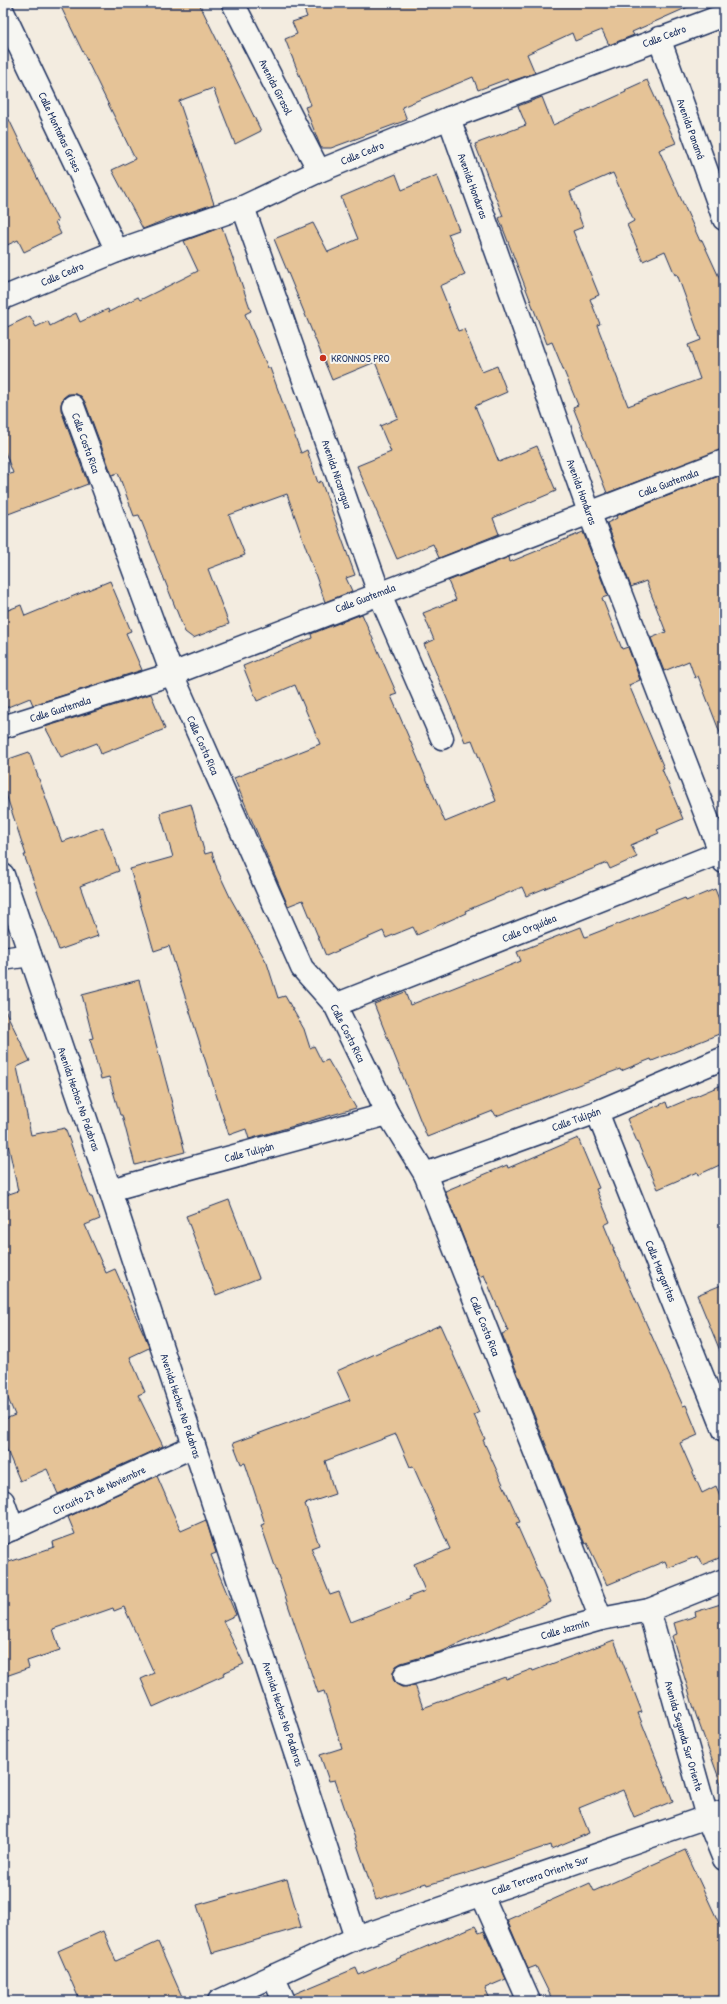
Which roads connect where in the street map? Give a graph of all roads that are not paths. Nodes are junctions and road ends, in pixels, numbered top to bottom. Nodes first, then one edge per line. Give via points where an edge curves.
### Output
1 (236, 4) edge
2 (3, 12) edge
3 (713, 12) edge
4 (659, 38) junction
5 (449, 118) junction
6 (319, 171) junction
7 (242, 207) junction
8 (724, 219) edge
9 (117, 251) junction
10 (3, 298) edge
11 (73, 406) dead end
12 (724, 461) edge
13 (589, 512) junction
14 (379, 593) junction
15 (172, 674) junction
16 (3, 727) edge
17 (442, 738) dead end
18 (723, 855) edge
19 (3, 875) edge
20 (30, 955) junction
21 (3, 959) edge
22 (335, 1005) junction
23 (724, 1058) edge
24 (597, 1112) junction
25 (388, 1114) junction
26 (425, 1174) junction
27 (110, 1190) junction
28 (724, 1430) edge
29 (194, 1446) junction
30 (3, 1501) edge
31 (8, 1531) edge
32 (724, 1580) edge
33 (649, 1610) junction
34 (600, 1619) junction
35 (405, 1675) dead end
36 (716, 1814) edge
37 (724, 1860) edge
38 (482, 1895) junction
39 (356, 1938) junction
40 (273, 1976) junction
41 (219, 2001) edge
42 (284, 2001) edge
43 (529, 2001) edge

1 - 6 street, Avenida Girasol
2 - 9 street, Calle Montañas Grises
3 - 4 street, Calle Cedro
4 - 5 street, Calle Cedro
4 - 8 street, Avenida Panamá
5 - 6 street, Calle Cedro
5 - 13 street, Avenida Honduras
6 - 7 street, Calle Cedro
7 - 9 street, Calle Cedro
7 - 14 street, Avenida Nicaragua
9 - 10 street, Calle Cedro
11 - 15 street, Calle Costa Rica
12 - 13 street, Calle Guatemala
13 - 14 street, Calle Guatemala
13 - 18 street, Avenida Honduras
14 - 15 street, Calle Guatemala
14 - 17 street, Avenida Nicaragua
15 - 16 street, Calle Guatemala
15 - 22 street, Calle Costa Rica via 302,968
18 - 22 street, Calle Orquídea
19 - 20 street, Avenida Hechos No Palabras
20 - 21 street
20 - 27 street, Avenida Hechos No Palabras
22 - 25 street, Calle Costa Rica
23 - 24 street, Calle Tulipán
24 - 26 street, Calle Tulipán
24 - 28 street, Calle Margaritas
25 - 26 street, Calle Costa Rica
25 - 27 street, Calle Tulipán
26 - 34 street, Calle Costa Rica
27 - 29 street, Avenida Hechos No Palabras
29 - 31 street, Circuito 27 de Noviembre
29 - 39 street, Avenida Hechos No Palabras
30 - 31 street
32 - 33 street, Calle Jazmín
33 - 34 street, Calle Jazmín
33 - 36 street, Avenida Segunda Sur Oriente
34 - 35 street, Calle Jazmín
36 - 37 street, Avenida Segunda Sur Oriente
36 - 38 street, Calle Tercera Oriente Sur
38 - 39 street, Calle Tercera Oriente Sur
38 - 43 street
39 - 40 street, Calle Tercera Oriente Sur
40 - 41 street, Calle Tercera Oriente Sur
40 - 42 street

